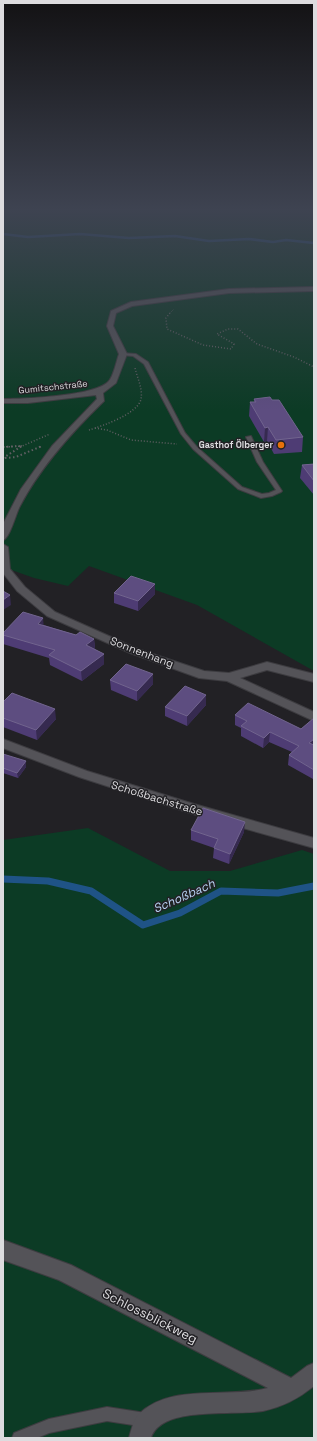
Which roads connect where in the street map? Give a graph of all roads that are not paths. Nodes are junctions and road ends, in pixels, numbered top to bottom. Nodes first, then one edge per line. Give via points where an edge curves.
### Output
1 (314, 289) edge
2 (123, 354) junction
3 (99, 392) junction
4 (3, 401) edge
5 (250, 438) dead end
6 (3, 537) edge
7 (3, 547) edge
8 (229, 677) junction
9 (314, 678) edge
10 (314, 717) edge
11 (3, 743) edge
12 (314, 844) edge
13 (3, 1250) edge
14 (314, 1373) edge
15 (293, 1390) junction
16 (143, 1429) edge
17 (19, 1438) edge

1 - 2 street via 229,291 131,304 113,312 110,326
2 - 3 street, Gumitschstraße via 112,383
2 - 5 lane via 141,358 146,363 183,433 240,488 261,496 279,491 260,462
3 - 4 street, Gumitschstraße via 28,401
3 - 6 street via 101,399 58,445 16,503
7 - 8 street, Sonnenhang via 5,569 21,589 51,614 134,651 203,675
8 - 9 street via 267,666
8 - 10 street, Sonnenhang
11 - 12 street, Schoßbachstraße via 83,774
13 - 15 street, Schlossblickweg via 64,1272
14 - 15 street
15 - 16 street via 263,1400 190,1405 165,1410 158,1412
16 - 17 lane via 108,1414 49,1426

